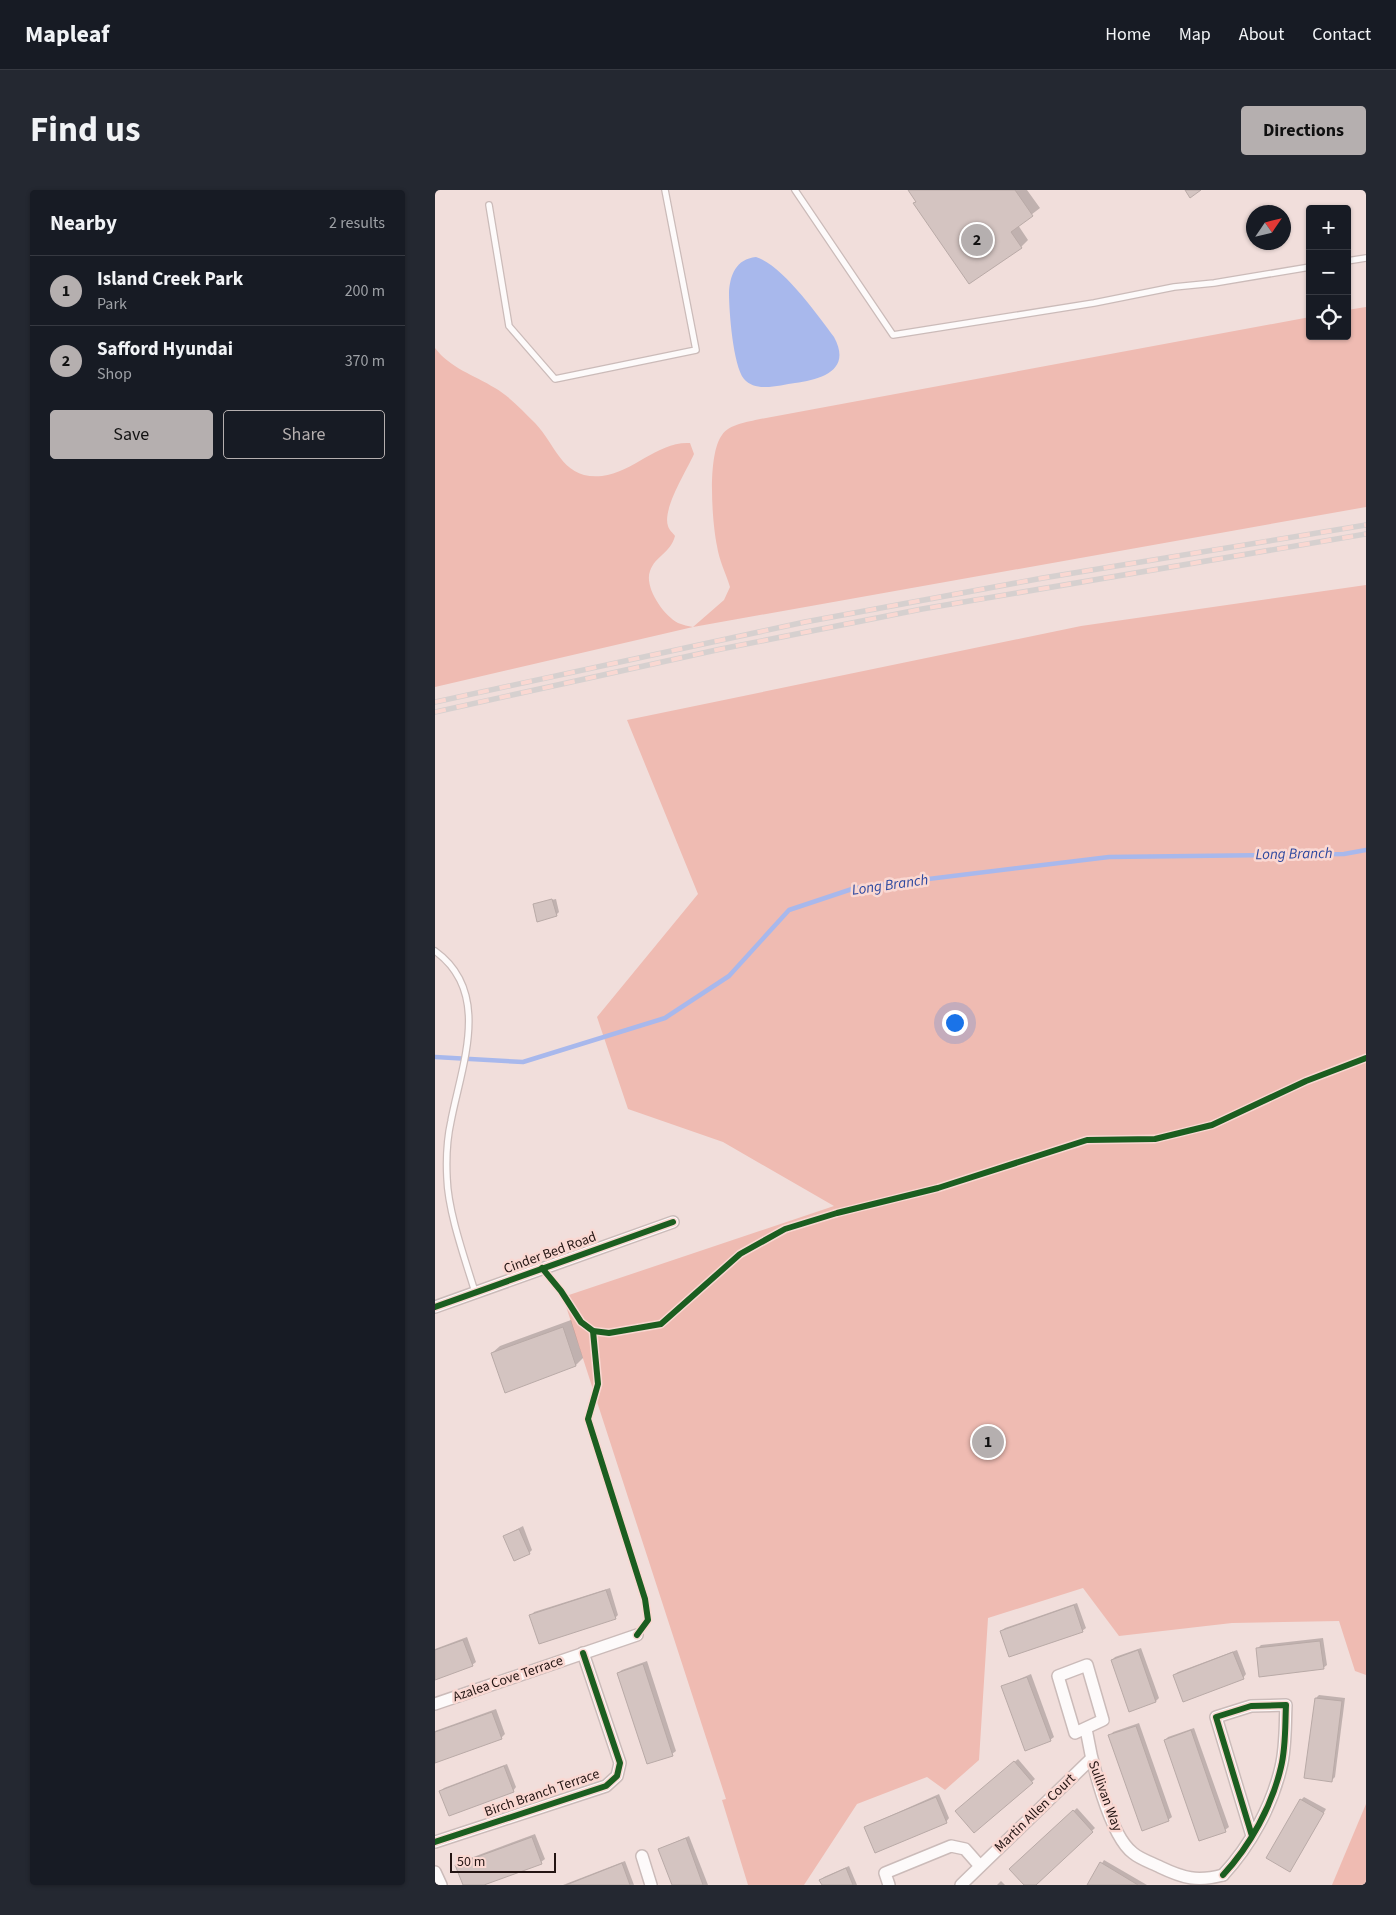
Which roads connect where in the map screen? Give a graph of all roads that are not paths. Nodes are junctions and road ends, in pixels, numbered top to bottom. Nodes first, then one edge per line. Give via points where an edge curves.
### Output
1 (665, 190) edge
2 (795, 190) edge
3 (489, 205) dead end
4 (1366, 258) edge
5 (1351, 260) edge
6 (1306, 268) edge
7 (435, 951) edge
8 (673, 1222) dead end
9 (476, 1294) junction
10 (435, 1307) edge
11 (637, 1635) dead end
12 (583, 1653) junction
13 (435, 1704) edge
14 (1086, 1729) junction
15 (1091, 1759) junction
16 (1252, 1836) junction
17 (435, 1842) edge
18 (642, 1856) dead end
19 (980, 1866) junction
20 (435, 1872) edge
21 (1223, 1880) edge
22 (441, 1885) edge
23 (651, 1885) edge
24 (889, 1885) edge
25 (961, 1885) edge

1 - 3 lane via 697,350 555,379 509,326
2 - 6 lane via 893,335
4 - 5 lane
7 - 9 lane via 458,975 469,1011 467,1054 451,1123 447,1180
8 - 9 street, Cinder Bed Road
9 - 10 street, Cinder Bed Road
11 - 12 street, Azalea Cove Terrace
12 - 13 street, Azalea Cove Terrace
12 - 17 street, Birch Branch Terrace via 621,1763 617,1776 606,1786
14 - 14 street via 1103,1720 1087,1665 1058,1676 1075,1733
14 - 15 street, Sullivan Way
15 - 19 street, Martin Allen Court
15 - 21 street, Sullivan Way via 1116,1831 1133,1853 1172,1873 1204,1880
16 - 16 street via 1274,1792 1282,1765 1286,1705 1251,1706 1216,1717
16 - 21 street
18 - 23 street
19 - 24 street via 965,1849 951,1846 885,1873
19 - 25 street, Martin Allen Court
20 - 22 street

